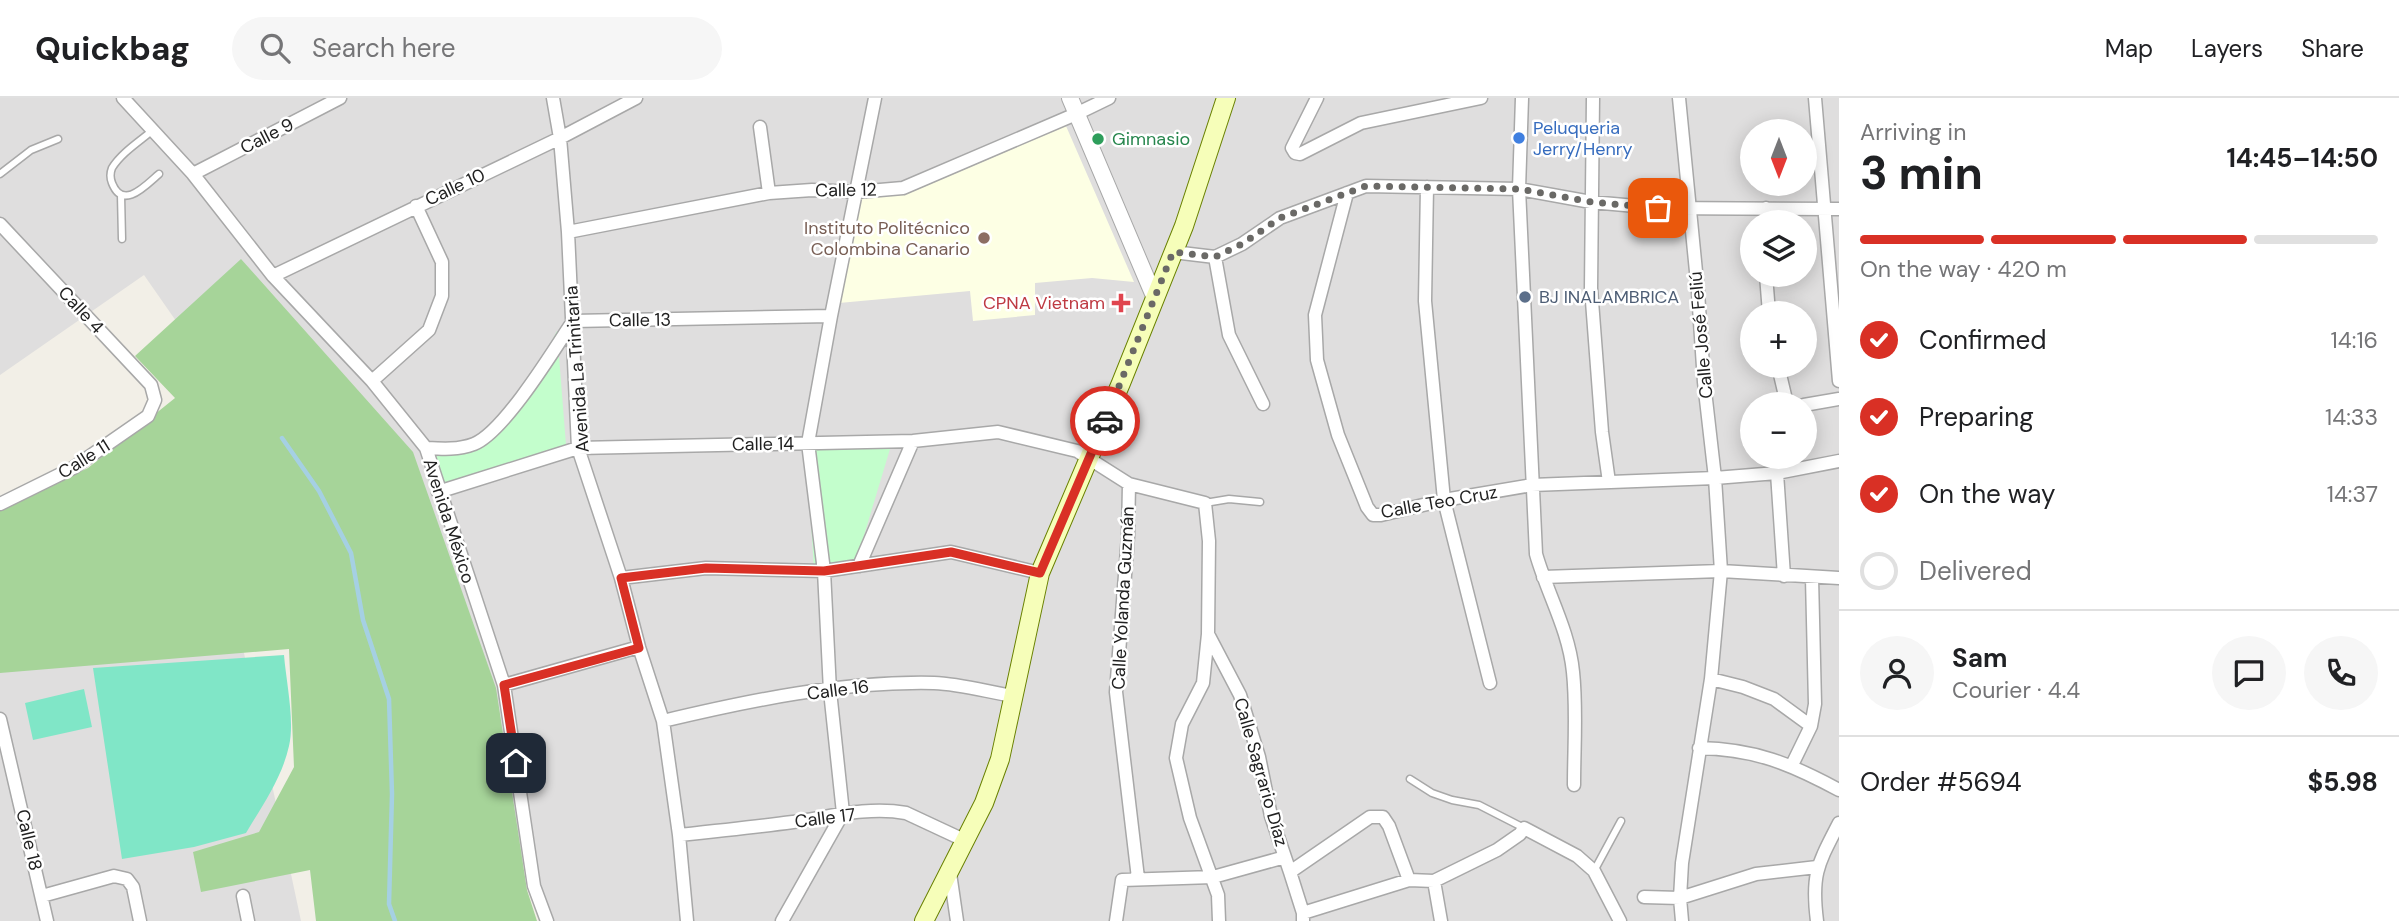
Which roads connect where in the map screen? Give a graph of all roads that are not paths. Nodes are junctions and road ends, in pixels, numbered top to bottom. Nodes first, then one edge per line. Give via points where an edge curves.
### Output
1 (123, 98) edge
2 (340, 98) edge
3 (553, 98) edge
4 (636, 98) edge
5 (875, 98) edge
6 (1070, 98) edge
7 (1109, 98) edge
8 (1226, 98) edge
9 (1318, 98) edge
10 (1481, 98) edge
11 (1522, 98) edge
12 (1593, 98) edge
13 (1679, 98) edge
14 (1815, 98) edge
15 (1435, 102) edge
16 (1076, 114) junction
17 (760, 127) dead end
18 (153, 130) junction
19 (560, 138) junction
20 (58, 139) dead end
21 (0, 174) edge
22 (159, 174) dead end
23 (193, 174) junction
24 (1427, 187) junction
25 (1519, 189) junction
26 (857, 191) junction
27 (769, 193) junction
28 (1347, 193) junction
29 (121, 195) junction
30 (1591, 202) junction
31 (416, 206) junction
32 (1690, 208) junction
33 (1766, 208) joint
34 (1823, 209) junction
35 (1839, 209) edge
36 (0, 224) edge
37 (568, 232) junction
38 (122, 239) dead end
39 (1173, 252) junction
40 (1215, 257) junction
41 (273, 276) junction
42 (1154, 296) junction
43 (831, 316) junction
44 (573, 321) junction
45 (372, 381) junction
46 (1839, 382) edge
47 (1839, 399) edge
48 (155, 400) joint
49 (1817, 403) edge
50 (1264, 404) dead end
51 (913, 441) junction
52 (808, 443) junction
53 (426, 448) junction
54 (579, 448) junction
55 (1088, 460) junction
56 (1839, 461) edge
57 (1777, 473) junction
58 (1715, 478) junction
59 (1609, 482) junction
60 (1129, 484) junction
61 (1532, 485) junction
62 (439, 492) junction
63 (1444, 500) junction
64 (1260, 502) dead end
65 (1205, 503) junction
66 (0, 504) edge
67 (859, 566) junction
68 (824, 571) junction
69 (1721, 571) junction
70 (1040, 573) junction
71 (1784, 576) junction
72 (1543, 577) junction
73 (621, 578) junction
74 (1812, 578) junction
75 (1839, 578) edge
76 (1208, 634) junction
77 (639, 648) junction
78 (1711, 679) junction
79 (1490, 683) dead end
80 (504, 685) junction
81 (830, 691) junction
82 (1014, 696) junction
83 (0, 719) edge
84 (663, 721) junction
85 (1811, 726) junction
86 (1699, 748) junction
87 (1792, 765) junction
88 (1410, 779) dead end
89 (1574, 785) dead end
90 (1839, 790) edge
91 (843, 813) junction
92 (1621, 821) dead end
93 (1839, 823) edge
94 (1524, 828) junction
95 (679, 835) junction
96 (966, 841) junction
97 (1285, 857) junction
98 (1817, 867) junction
99 (1594, 871) junction
100 (1290, 872) junction
101 (950, 873) junction
102 (1213, 877) junction
103 (1138, 878) junction
104 (1409, 880) junction
105 (1434, 881) junction
106 (42, 896) junction
107 (243, 896) dead end
108 (1644, 897) dead end
109 (1680, 898) junction
110 (1303, 917) edge
111 (47, 921) edge
112 (140, 921) edge
113 (248, 921) edge
114 (547, 921) edge
115 (687, 921) edge
116 (782, 921) edge
117 (924, 921) edge
118 (957, 921) edge
119 (1116, 921) edge
120 (1219, 921) edge
121 (1441, 921) edge
122 (1620, 921) edge
123 (1682, 921) edge
124 (1817, 921) edge

1 - 18 street, Avenida México
2 - 23 street, Calle 9
3 - 19 street, Avenida La Trinitaria
4 - 19 street, Calle 10
5 - 26 street
6 - 16 street
7 - 16 street, Calle 12
8 - 39 main road
9 - 15 street via 1292,148 1294,153 1361,123
10 - 15 street
11 - 25 street
12 - 30 street
13 - 32 street, Calle José Feliú
14 - 34 street
16 - 26 street, Calle 12 via 916,184
16 - 42 street
17 - 27 street
18 - 23 street, Avenida México
18 - 29 lane via 111,170 113,186
19 - 31 street, Calle 10
19 - 37 street, Avenida La Trinitaria
20 - 21 lane via 31,149
22 - 29 lane via 133,195
23 - 41 street, Avenida México
24 - 25 street
24 - 28 street via 1366,186
24 - 63 street via 1426,301
25 - 30 street
25 - 61 street
26 - 27 street, Calle 12
26 - 43 street
27 - 37 street, Calle 12
28 - 40 street via 1280,218
28 - 63 street, Calle Teo Cruz via 1315,315 1317,360 1338,435 1373,515
29 - 38 lane
30 - 32 street
30 - 59 street via 1591,288
31 - 41 street, Calle 10
31 - 45 street via 442,262 442,296 429,330
32 - 33 street
32 - 58 street, Calle José Feliú
33 - 34 street
34 - 35 street
34 - 46 street
36 - 48 street, Calle 4 via 151,385
37 - 44 street, Avenida La Trinitaria
39 - 40 street
39 - 42 main road
40 - 50 street via 1229,335
41 - 45 street, Avenida México
42 - 55 main road
43 - 44 street, Calle 13
43 - 52 street
44 - 53 street via 507,416 477,443 450,450
44 - 54 street, Avenida La Trinitaria
45 - 53 street, Avenida México
47 - 49 street
48 - 66 street, Calle 11 via 148,416 73,468
51 - 52 street, Calle 14
51 - 55 street, Calle 14 via 1006,433 1077,451
51 - 67 street
52 - 54 street, Calle 14
52 - 68 street
53 - 62 street, Avenida México
54 - 62 street, Calle 14
54 - 73 street, Avenida La Trinitaria
55 - 60 street
55 - 70 main road
56 - 57 street, Calle Teo Cruz
57 - 58 street, Calle Teo Cruz
57 - 71 street
58 - 59 street, Calle Teo Cruz
58 - 69 street, Calle José Feliú
59 - 61 street, Calle Teo Cruz
60 - 65 street
60 - 103 street, Calle Yolanda Guzmán via 1116,692
61 - 63 street, Calle Teo Cruz
61 - 72 street via 1536,554
62 - 80 street, Avenida México
63 - 79 street
64 - 65 lane via 1229,499
65 - 76 street, Calle Sagrario Díaz
67 - 68 street
67 - 70 street via 959,552
68 - 73 street via 706,568
68 - 81 street
69 - 71 street
69 - 72 street
69 - 78 street, Calle José Feliú
70 - 82 main road
71 - 74 street
72 - 89 street via 1561,617 1573,671
73 - 77 street, Avenida La Trinitaria
74 - 75 street
74 - 85 street via 1815,704
76 - 97 street, Calle Sagrario Díaz via 1240,695
76 - 102 street via 1203,683 1182,724 1176,758 1190,818
77 - 80 street
77 - 84 street, Avenida La Trinitaria
78 - 85 street via 1774,699
78 - 86 street, Calle José Feliú
80 - 114 street, Avenida México via 534,886
81 - 82 street, Calle 16 via 937,683
81 - 84 street, Calle 16 via 743,702
81 - 91 street
82 - 96 main road via 1000,759
83 - 106 street, Calle 18
84 - 95 street, Avenida La Trinitaria
85 - 87 street
86 - 87 street via 1724,748
86 - 109 street, Calle José Feliú
87 - 90 street
88 - 94 lane via 1432,793 1479,806
91 - 95 street, Calle 17
91 - 96 street, Calle 17 via 906,813
91 - 116 street
92 - 99 lane
93 - 98 street
94 - 99 street via 1577,856
94 - 105 street via 1497,850
95 - 115 street, Avenida La Trinitaria
96 - 101 main road
97 - 100 street, Calle Sagrario Díaz
97 - 102 street
98 - 109 street via 1756,874
98 - 124 street
99 - 122 street
100 - 104 street via 1376,816 1389,826
100 - 110 street, Calle Sagrario Díaz
101 - 117 main road
101 - 118 street
102 - 103 street
102 - 120 street
103 - 119 street via 1122,880
104 - 105 street
104 - 110 street
105 - 121 street
106 - 111 street, Calle 18
106 - 112 street via 114,876 127,879
107 - 113 street
108 - 109 street
109 - 123 street, Calle José Feliú

